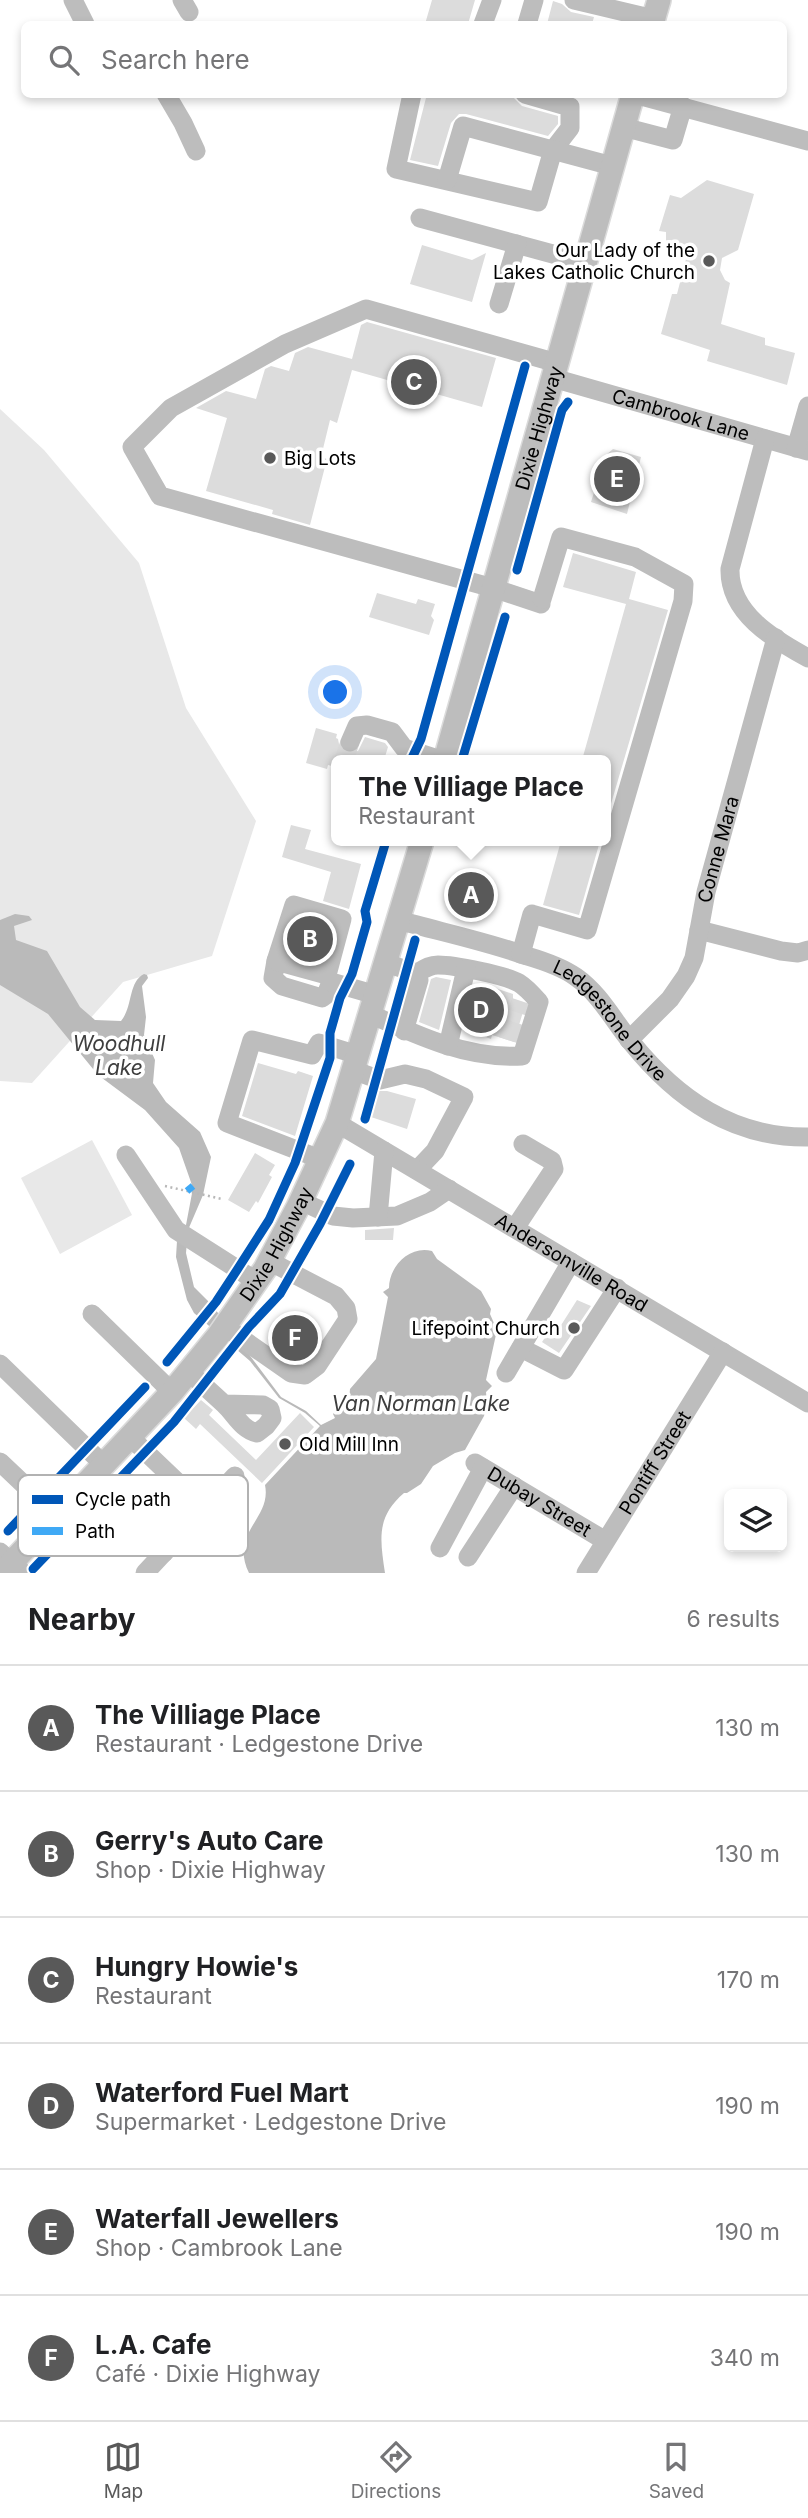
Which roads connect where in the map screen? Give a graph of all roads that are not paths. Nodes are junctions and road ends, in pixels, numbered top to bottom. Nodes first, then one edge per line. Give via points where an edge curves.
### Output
1 (73, 0) edge
2 (492, 0) edge
3 (534, 0) edge
4 (574, 0) edge
5 (655, 15) edge
6 (84, 21) edge
7 (485, 21) edge
8 (528, 21) edge
9 (168, 98) edge
10 (411, 98) edge
11 (538, 98) edge
12 (632, 98) edge
13 (649, 98) edge
14 (682, 106) junction
15 (624, 127) junction
16 (808, 141) edge
17 (553, 150) junction
18 (196, 151) dead end
19 (612, 166) junction
20 (447, 180) junction
21 (420, 218) dead end
22 (517, 244) junction
23 (586, 263) junction
24 (499, 303) dead end
25 (555, 371) junction
26 (807, 416) edge
27 (765, 439) junction
28 (802, 449) edge
29 (493, 587) junction
30 (776, 638) junction
31 (808, 658) edge
32 (350, 742) tunnel mouth
33 (426, 755) edge
34 (444, 755) edge
35 (420, 846) edge
36 (398, 920) junction
37 (699, 930) junction
38 (808, 950) edge
39 (522, 954) junction
40 (386, 963) junction
41 (466, 969) junction
42 (417, 973) junction
43 (335, 981) junction
44 (373, 1005) junction
45 (404, 1031) junction
46 (629, 1040) junction
47 (447, 1046) junction
48 (356, 1063) junction
49 (337, 1123) junction
50 (808, 1137) edge
51 (523, 1144) dead end
52 (384, 1151) junction
53 (310, 1154) junction
54 (126, 1155) dead end
55 (416, 1170) junction
56 (449, 1189) junction
57 (301, 1201) junction
58 (378, 1217) junction
59 (515, 1228) junction
60 (268, 1261) junction
61 (571, 1262) junction
62 (256, 1281) junction
63 (617, 1289) junction
64 (92, 1314) dead end
65 (227, 1324) junction
66 (521, 1348) junction
67 (723, 1352) junction
68 (0, 1364) edge
69 (189, 1371) junction
70 (506, 1373) dead end
71 (172, 1392) junction
72 (808, 1403) edge
73 (224, 1404) dead end
74 (137, 1444) junction
75 (0, 1462) edge
76 (99, 1475) edge
77 (103, 1475) edge
78 (170, 1475) edge
79 (18, 1479) edge
80 (514, 1486) junction
81 (604, 1540) junction
82 (440, 1548) dead end
83 (161, 1556) edge
84 (468, 1557) dead end
85 (145, 1573) edge
86 (586, 1573) edge

1 - 6 street
2 - 7 street
3 - 8 street
4 - 5 street
9 - 18 street
10 - 20 street via 396,169
11 - 17 street via 570,107 570,128
12 - 15 main road, Dixie Highway
13 - 14 street
14 - 15 street via 673,140
14 - 16 street
15 - 19 main road, Dixie Highway
17 - 19 street
17 - 20 street via 538,202
17 - 20 street via 463,126
19 - 23 main road, Dixie Highway
21 - 22 street
22 - 23 street
22 - 24 street
23 - 25 main road, Dixie Highway
25 - 27 street, Cambrook Lane
25 - 29 main road, Dixie Highway
25 - 29 street, Cambrook Lane via 366,309 285,344 171,408 132,447 160,496
26 - 28 street
27 - 28 street, Cambrook Lane
27 - 30 street via 730,578 740,606
29 - 34 main road, Dixie Highway
29 - 39 street via 542,601 561,537 635,557 684,584 587,930 532,914
30 - 31 street
30 - 37 street, Conne Mara via 735,779
32 - 33 street via 357,726 367,724 392,732 404,748
35 - 36 main road, Dixie Highway
36 - 39 street, Ledgestone Drive
36 - 40 main road, Dixie Highway
37 - 38 street via 781,951
37 - 46 street, Conne Mara via 686,976 653,1019
39 - 46 street, Ledgestone Drive via 582,981
40 - 42 street
40 - 44 main road, Dixie Highway
41 - 42 street via 437,965
41 - 47 street
41 - 47 street via 516,981 523,994 538,1002 522,1056 506,1048 488,1055
42 - 45 street
43 - 43 street via 342,919 294,905 276,961
43 - 44 street
44 - 45 street
44 - 48 main road, Dixie Highway
45 - 47 street
46 - 50 street, Ledgestone Drive via 686,1097 723,1121 760,1132
48 - 49 main road, Dixie Highway
48 - 53 street via 319,1042 312,1055 253,1040 227,1123
48 - 55 street via 380,1080 405,1074 464,1097 435,1151
49 - 52 street, Andersonville Road
49 - 53 main road, Dixie Highway
51 - 59 street via 552,1161 554,1169
52 - 55 street, Andersonville Road
52 - 58 street
53 - 57 main road, Dixie Highway
54 - 62 street via 183,1236
55 - 56 street, Andersonville Road
56 - 58 street via 397,1216
56 - 59 street, Andersonville Road
57 - 58 street via 333,1216
57 - 60 main road, Dixie Highway
59 - 61 street, Andersonville Road
60 - 62 main road, Dixie Highway
60 - 65 street via 337,1296 348,1319 317,1366 300,1376
61 - 63 street, Andersonville Road
61 - 66 street
62 - 65 main road, Dixie Highway
63 - 66 street via 564,1370
63 - 67 street, Andersonville Road
64 - 71 street
65 - 69 main road, Dixie Highway
66 - 70 street
67 - 72 street, Andersonville Road
67 - 81 street, Pontiff Street
68 - 76 street via 87,1448
69 - 71 main road, Dixie Highway
69 - 73 street
71 - 74 main road, Dixie Highway
74 - 77 main road, Dixie Highway
74 - 78 street
75 - 79 street
80 - 81 street, Dubay Street
80 - 82 street, Dubay Street via 479,1465
80 - 84 street
81 - 86 street, Pontiff Street
83 - 85 street

